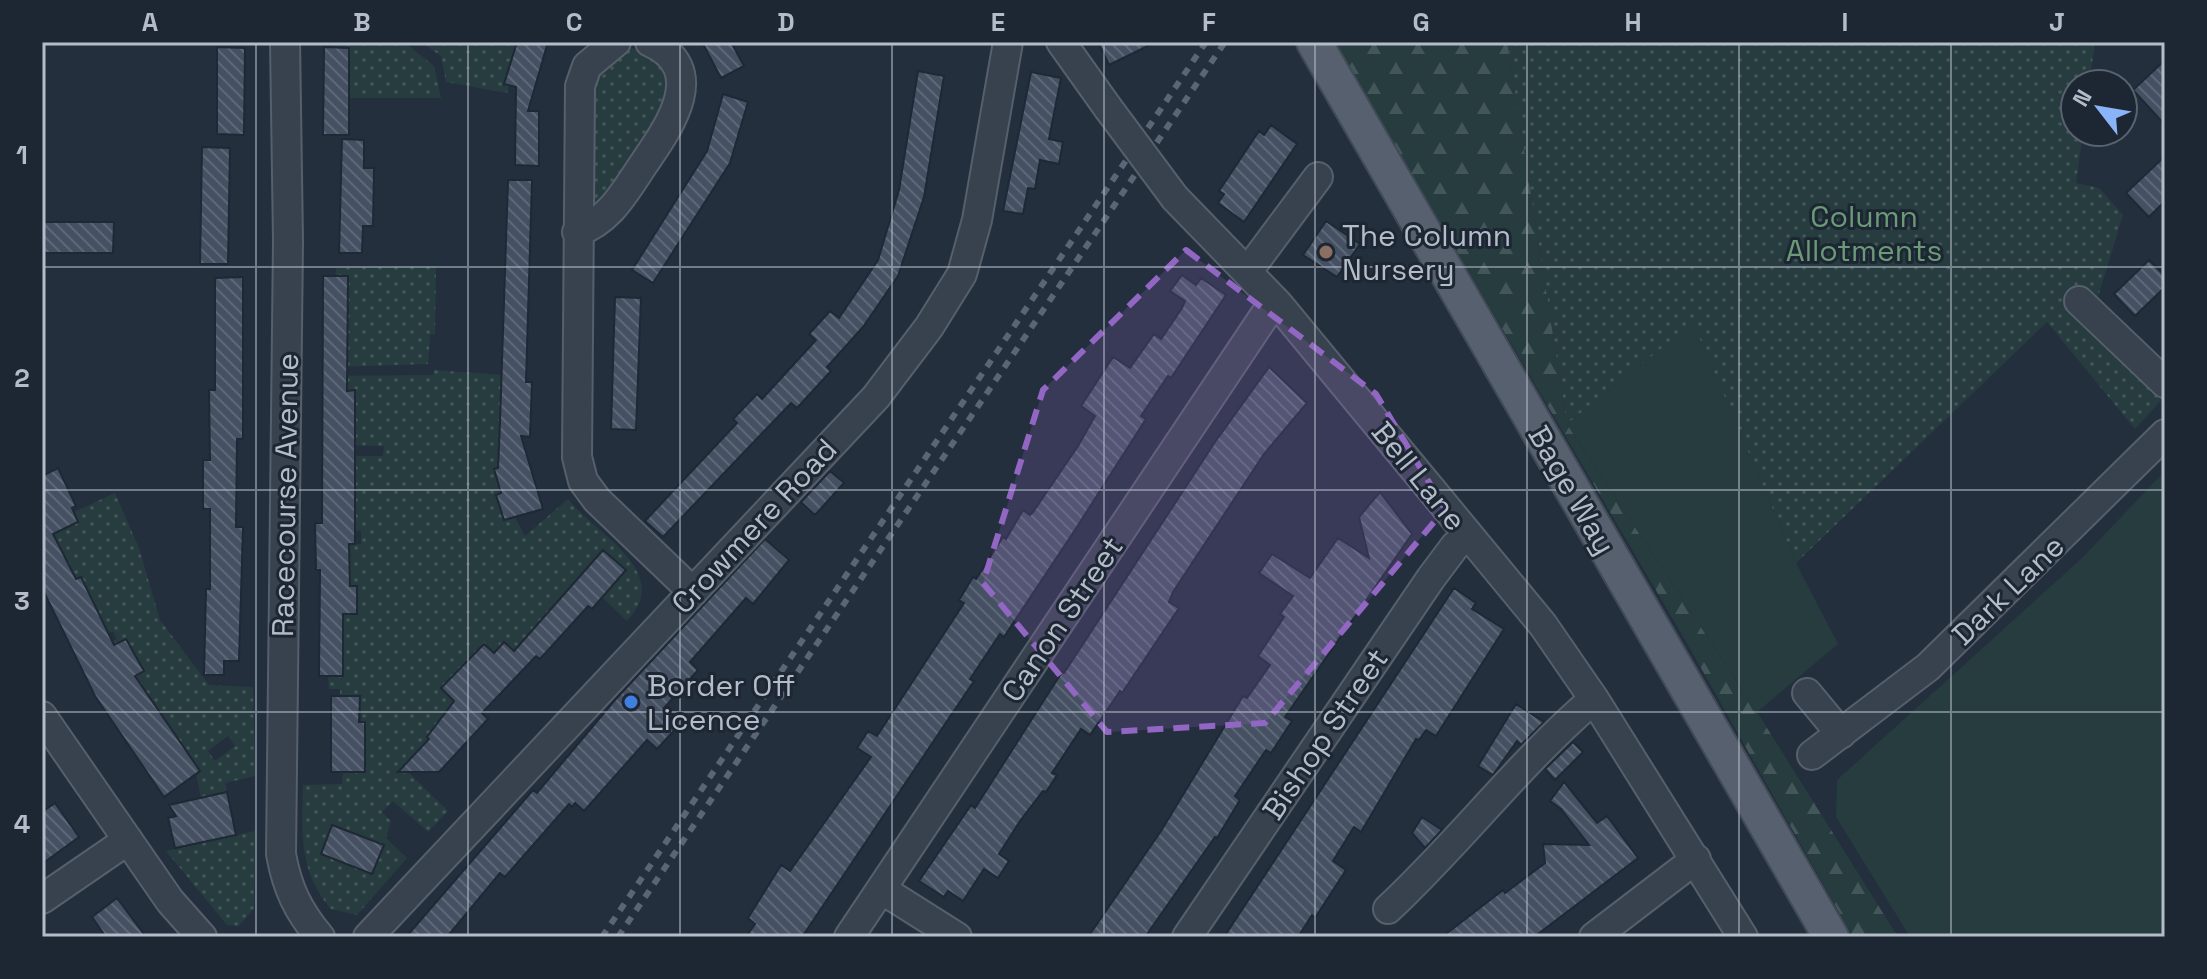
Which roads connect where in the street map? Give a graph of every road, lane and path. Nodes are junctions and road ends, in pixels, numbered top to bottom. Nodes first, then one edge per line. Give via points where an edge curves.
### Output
1 (285, 42) edge
2 (616, 42) edge
3 (650, 42) edge
4 (1008, 42) edge
5 (1061, 42) edge
6 (1314, 42) edge
7 (1318, 177) dead end
8 (577, 232) junction
9 (1248, 271) junction
10 (2079, 301) dead end
11 (1278, 304) junction
12 (2165, 383) edge
13 (2165, 434) edge
14 (1468, 535) junction
15 (693, 592) junction
16 (1807, 693) dead end
17 (1594, 699) junction
18 (42, 716) edge
19 (1841, 734) junction
20 (1812, 755) dead end
21 (128, 840) junction
22 (1696, 859) junction
23 (881, 889) junction
24 (42, 899) edge
25 (1388, 909) dead end
26 (202, 937) edge
27 (320, 937) edge
28 (368, 937) edge
29 (849, 937) edge
30 (957, 937) edge
31 (1187, 937) edge
32 (1594, 937) edge
33 (1743, 937) edge
34 (1831, 937) edge

1 - 27 street, Racecourse Avenue via 281,854 301,915
2 - 8 street via 587,66 580,86
3 - 8 street via 675,63 681,100 610,213
4 - 15 street, Crowmere Road via 977,220 962,274 876,397
5 - 9 street, Bell Lane, bridge via 1175,198
6 - 34 main road, Bage Way
7 - 9 street
8 - 15 street via 575,430 583,481
9 - 11 street, Bell Lane
10 - 12 street
11 - 14 street, Bell Lane
11 - 23 street, Canon Street via 1265,315
13 - 19 street, Dark Lane via 1928,667
14 - 17 street, Bell Lane via 1543,625
14 - 31 street, Bishop Street via 1431,578
15 - 28 street, Crowmere Road
16 - 19 street
17 - 22 street, Bell Lane
17 - 25 street via 1555,732 1437,863
18 - 21 street
19 - 20 street, Dark Lane
21 - 24 street
21 - 26 street
22 - 32 street
22 - 33 street, Bell Lane
23 - 29 street, Canon Street
23 - 30 street

